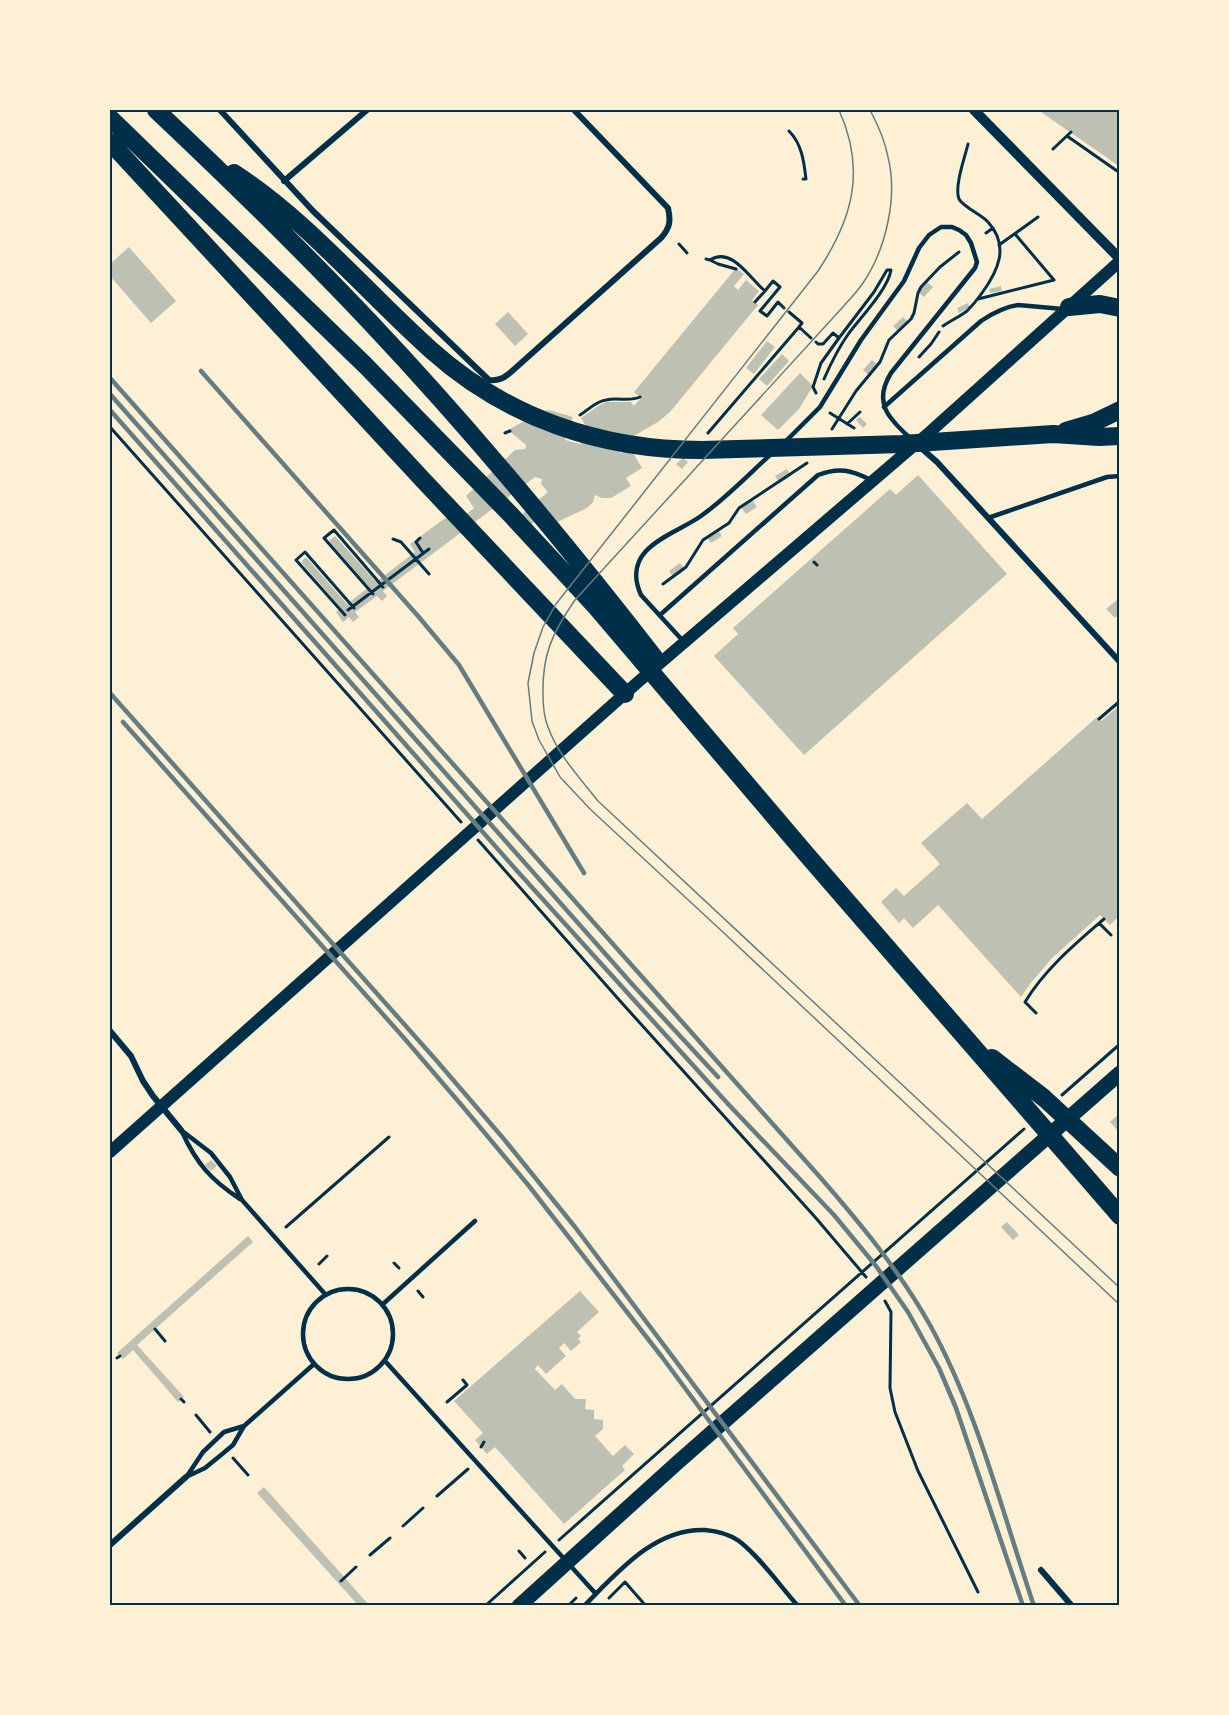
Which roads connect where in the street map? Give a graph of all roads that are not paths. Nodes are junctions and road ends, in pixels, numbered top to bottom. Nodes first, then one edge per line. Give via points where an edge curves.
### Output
1 (156, 110) edge
2 (220, 110) edge
3 (367, 110) edge
4 (574, 110) edge
5 (974, 110) edge
6 (110, 118) edge
7 (110, 142) edge
8 (206, 157) junction
9 (284, 181) junction
10 (1119, 260) edge
11 (1067, 308) junction
12 (1119, 308) edge
13 (884, 407) junction
14 (1119, 410) edge
15 (1053, 434) junction
16 (1119, 436) edge
17 (916, 444) junction
18 (1119, 476) edge
19 (872, 481) junction
20 (988, 518) junction
21 (660, 615) junction
22 (684, 642) junction
23 (1119, 662) edge
24 (632, 688) junction
25 (110, 1031) edge
26 (962, 1036) junction
27 (1119, 1073) edge
28 (1017, 1093) junction
29 (181, 1130) junction
30 (110, 1152) edge
31 (1119, 1168) edge
32 (1119, 1181) edge
33 (242, 1200) junction
34 (1119, 1214) edge
35 (475, 1221) dead end
36 (325, 1294) junction
37 (383, 1304) junction
38 (385, 1361) junction
39 (314, 1364) junction
40 (244, 1426) junction
41 (186, 1477) junction
42 (110, 1545) edge
43 (1041, 1570) dead end
44 (596, 1594) junction
45 (519, 1605) edge
46 (585, 1605) edge
47 (798, 1605) edge
48 (1072, 1605) edge

1 - 8 highway
2 - 9 street
3 - 9 street
4 - 9 street via 668,208 669,225 661,238 506,376 495,381 489,380
5 - 10 street
6 - 26 highway via 440,440 511,515 603,616
7 - 24 highway via 423,480
8 - 15 highway via 282,209 432,351 474,383 524,412 577,433 632,446 675,450 883,445
8 - 28 highway via 334,285 457,417 590,576 809,853
10 - 11 main road
11 - 12 highway via 1100,303
11 - 13 lane via 1018,305 995,312
11 - 17 main road
13 - 17 lane
13 - 21 lane via 885,382 975,268 971,243 952,227 941,227 923,241 904,281 812,417 713,508 645,552 637,567 637,586
14 - 15 highway via 1094,423
15 - 16 highway
17 - 19 main road
17 - 20 street
18 - 20 lane
19 - 21 lane via 843,470 818,475
19 - 22 main road
20 - 23 street
21 - 22 lane
22 - 24 main road
24 - 30 main road
25 - 29 street
26 - 31 highway via 1044,1098
26 - 34 highway
27 - 45 main road
28 - 32 highway via 1068,1130
28 - 34 highway
29 - 33 lane via 211,1153
29 - 33 lane via 191,1152 212,1178
33 - 36 lane
35 - 37 lane
36 - 37 lane via 360,1289
36 - 39 lane via 314,1304 303,1327 303,1340
37 - 38 lane via 390,1314 394,1338
38 - 39 lane via 363,1377 351,1379 337,1378
38 - 44 lane
39 - 40 lane
40 - 41 lane via 216,1460
40 - 41 lane via 224,1432 202,1452
41 - 42 street
43 - 48 street
44 - 46 lane
44 - 47 lane via 652,1545 698,1530 728,1535 748,1548

